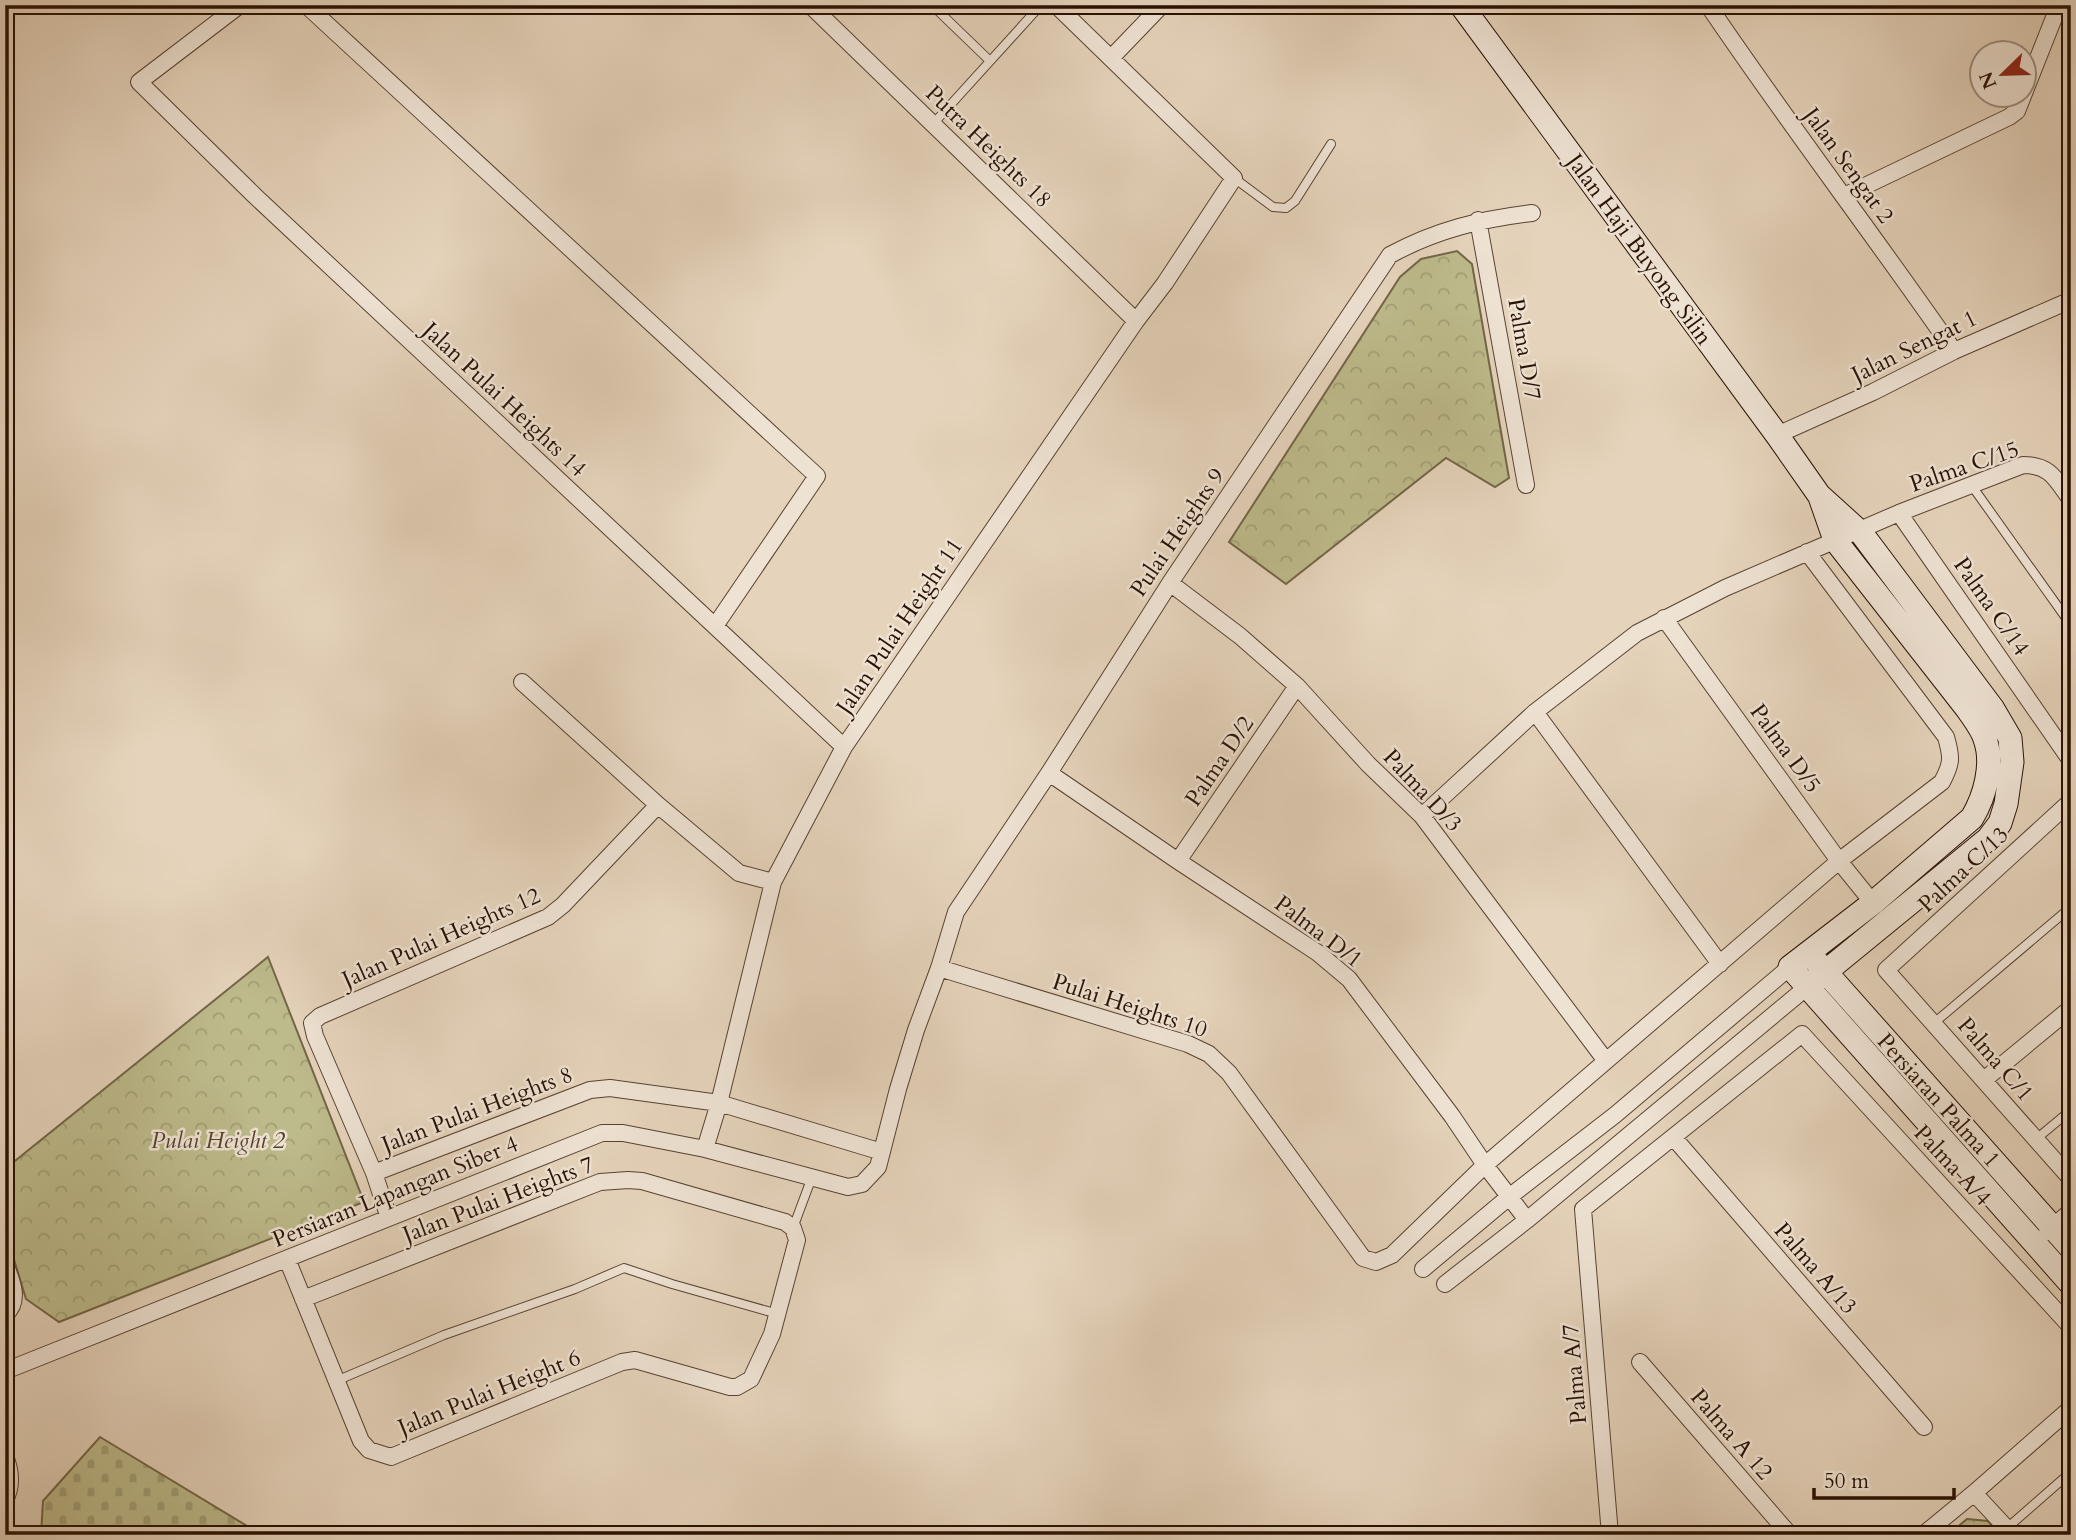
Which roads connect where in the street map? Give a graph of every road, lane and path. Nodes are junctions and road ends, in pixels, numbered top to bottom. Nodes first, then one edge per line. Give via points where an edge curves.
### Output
1 (240, 5) edge
2 (306, 5) edge
3 (810, 5) edge
4 (932, 5) edge
5 (1041, 5) edge
6 (1056, 5) edge
7 (1162, 5) edge
8 (1461, 5) edge
9 (1708, 5) edge
10 (2059, 5) edge
11 (1112, 57) junction
12 (990, 61) junction
13 (933, 124) junction
14 (1331, 144) dead end
15 (1234, 178) junction
16 (1844, 196) junction
17 (1532, 213) dead end
18 (1478, 220) junction
19 (2071, 300) edge
20 (1136, 321) junction
21 (1954, 351) junction
22 (1777, 435) junction
23 (1526, 485) dead end
24 (1972, 485) junction
25 (1819, 495) junction
26 (2071, 500) edge
27 (1899, 513) junction
28 (1858, 529) junction
29 (1835, 540) junction
30 (1807, 552) junction
31 (1170, 583) junction
32 (1664, 618) junction
33 (2071, 625) edge
34 (715, 626) junction
35 (522, 682) dead end
36 (1297, 686) junction
37 (1535, 712) junction
38 (2071, 729) edge
39 (2057, 740) junction
40 (844, 747) junction
41 (2071, 761) edge
42 (1049, 773) junction
43 (2071, 801) edge
44 (659, 805) junction
45 (1422, 816) junction
46 (1178, 861) junction
47 (1839, 861) junction
48 (774, 882) junction
49 (1873, 903) junction
50 (2071, 907) edge
51 (1808, 952) junction
52 (1720, 964) junction
53 (1790, 967) junction
54 (939, 968) junction
55 (1824, 971) junction
56 (1886, 971) joint
57 (1807, 987) junction
58 (2071, 1008) edge
59 (312, 1023) joint
60 (1934, 1023) junction
61 (1606, 1062) junction
62 (1984, 1079) junction
63 (719, 1103) junction
64 (2071, 1110) edge
65 (1674, 1138) junction
66 (2035, 1140) junction
67 (705, 1149) junction
68 (882, 1152) junction
69 (1485, 1165) junction
70 (374, 1173) junction
71 (812, 1177) junction
72 (2071, 1179) edge
73 (1509, 1197) junction
74 (2071, 1211) edge
75 (389, 1218) junction
76 (1527, 1220) junction
77 (2053, 1227) junction
78 (793, 1228) junction
79 (2034, 1243) junction
80 (2071, 1248) edge
81 (287, 1259) junction
82 (5, 1264) edge
83 (1423, 1269) dead end
84 (1445, 1284) dead end
85 (2071, 1284) edge
86 (303, 1299) junction
87 (8, 1313) edge
88 (778, 1314) junction
89 (2071, 1327) edge
90 (1640, 1362) dead end
91 (5, 1371) edge
92 (336, 1381) junction
93 (2071, 1408) edge
94 (1924, 1427) dead end
95 (5, 1456) edge
96 (2071, 1472) edge
97 (1974, 1493) junction
98 (5, 1500) edge
99 (2010, 1531) edge
100 (1610, 1535) edge
101 (1790, 1535) edge
102 (1923, 1535) edge

1 - 34 street, Jalan Pulai Heights 14 via 139,82 255,197
2 - 34 street via 817,475
3 - 13 street, Putra Heights 18
4 - 12 lane
5 - 12 lane
6 - 11 street
7 - 11 street
8 - 22 street, Jalan Haji Buyong Silin
9 - 16 street, Jalan Sengat 2
10 - 16 street via 2017,111
11 - 15 street
12 - 13 lane
13 - 20 street, Putra Heights 18
14 - 15 lane via 1286,208 1273,207
15 - 20 street, Jalan Pulai Height 11
16 - 21 street, Jalan Sengat 2
17 - 18 street, Pulai Heights 9
18 - 23 street, Palma D/7
18 - 31 street, Pulai Heights 9 via 1390,255
19 - 21 street, Jalan Sengat 1
20 - 40 street, Jalan Pulai Height 11
21 - 22 street, Jalan Sengat 1
22 - 25 street, Jalan Haji Buyong Silin
24 - 26 street, Palma C/15 via 2023,465 2035,465 2051,473
24 - 27 street, Palma C/15
24 - 33 lane
25 - 28 street
25 - 29 street
27 - 28 street
27 - 39 street, Palma C/14
28 - 29 street
28 - 55 street via 1993,709 2010,738 2012,762 2000,824 1988,839
29 - 30 street
29 - 49 street via 1968,710 1985,737 1989,756 1982,800 1972,818
30 - 32 street
30 - 47 street via 1946,737 1951,756 1942,782
31 - 36 street, Palma D/3
31 - 42 street, Pulai Heights 9
32 - 37 street via 1637,633
32 - 47 street, Palma D/5
34 - 40 street, Jalan Pulai Heights 14
35 - 44 street
36 - 45 street, Palma D/3
36 - 46 street, Palma D/2
37 - 45 street
37 - 52 street
38 - 39 street
39 - 41 street, Palma C/14
40 - 48 street, Jalan Pulai Height 11
42 - 46 street, Palma D/1
42 - 54 street, Pulai Heights 9 via 956,912
43 - 56 street, Palma C/13
44 - 48 street via 739,873
44 - 59 street, Jalan Pulai Heights 12 via 548,918
45 - 61 street, Palma D/3
46 - 69 street, Palma D/1 via 1318,953 1349,979
47 - 49 street, Palma D/5
47 - 52 street
48 - 63 street, Jalan Pulai Height 11
49 - 51 street
50 - 60 lane
51 - 53 street
51 - 55 street, Persiaran Palma 1
52 - 61 street
53 - 57 street
53 - 73 street via 1615,1115
54 - 68 street, Pulai Heights 9 via 905,1065
54 - 69 street, Pulai Heights 10 via 1209,1054 1228,1073 1363,1258 1376,1262 1392,1255
55 - 57 street
55 - 77 street, Persiaran Palma 1
56 - 60 street, Palma C/1
57 - 76 street
57 - 79 street
58 - 62 street
59 - 70 street, Jalan Pulai Heights 8
60 - 62 street, Palma C/1
61 - 69 street
62 - 66 street, Palma C/1
63 - 67 street, Jalan Pulai Height 11
63 - 68 street, Jalan Pulai Heights 8
63 - 70 street, Jalan Pulai Heights 8 via 610,1088 590,1090
64 - 66 lane
65 - 89 street, Palma A/4 via 1802,1034
65 - 94 street, Palma A/13
65 - 100 street, Palma A/7 via 1583,1209
66 - 72 street, Palma C/1
67 - 71 street, Persiaran Lapangan Siber 4
67 - 75 street, Persiaran Lapangan Siber 4 via 602,1133
68 - 71 street, Persiaran Lapangan Siber 4 via 878,1167 862,1184 848,1186
69 - 73 street, Palma D/1
70 - 75 street, Jalan Pulai Heights 8
71 - 78 lane
73 - 76 street, Palma D/1
73 - 83 street
74 - 77 street
75 - 81 street, Persiaran Lapangan Siber 4
76 - 84 street
77 - 79 street
77 - 80 street, Persiaran Palma 1
78 - 86 street, Jalan Pulai Heights 7 via 768,1216 642,1181 600,1182
78 - 88 street via 796,1247
79 - 85 street
81 - 86 street, Jalan Pulai Height 6
81 - 91 street, Persiaran Lapangan Siber 4
82 - 87 street via 15,1298
86 - 92 street, Jalan Pulai Height 6
88 - 92 lane via 624,1268
88 - 92 street, Jalan Pulai Height 6 via 745,1384 730,1387 635,1360 622,1362 391,1457 369,1450 361,1441
90 - 101 street, Palma A 12
93 - 97 street
95 - 98 street via 11,1477
96 - 99 lane
97 - 99 street
97 - 102 street

